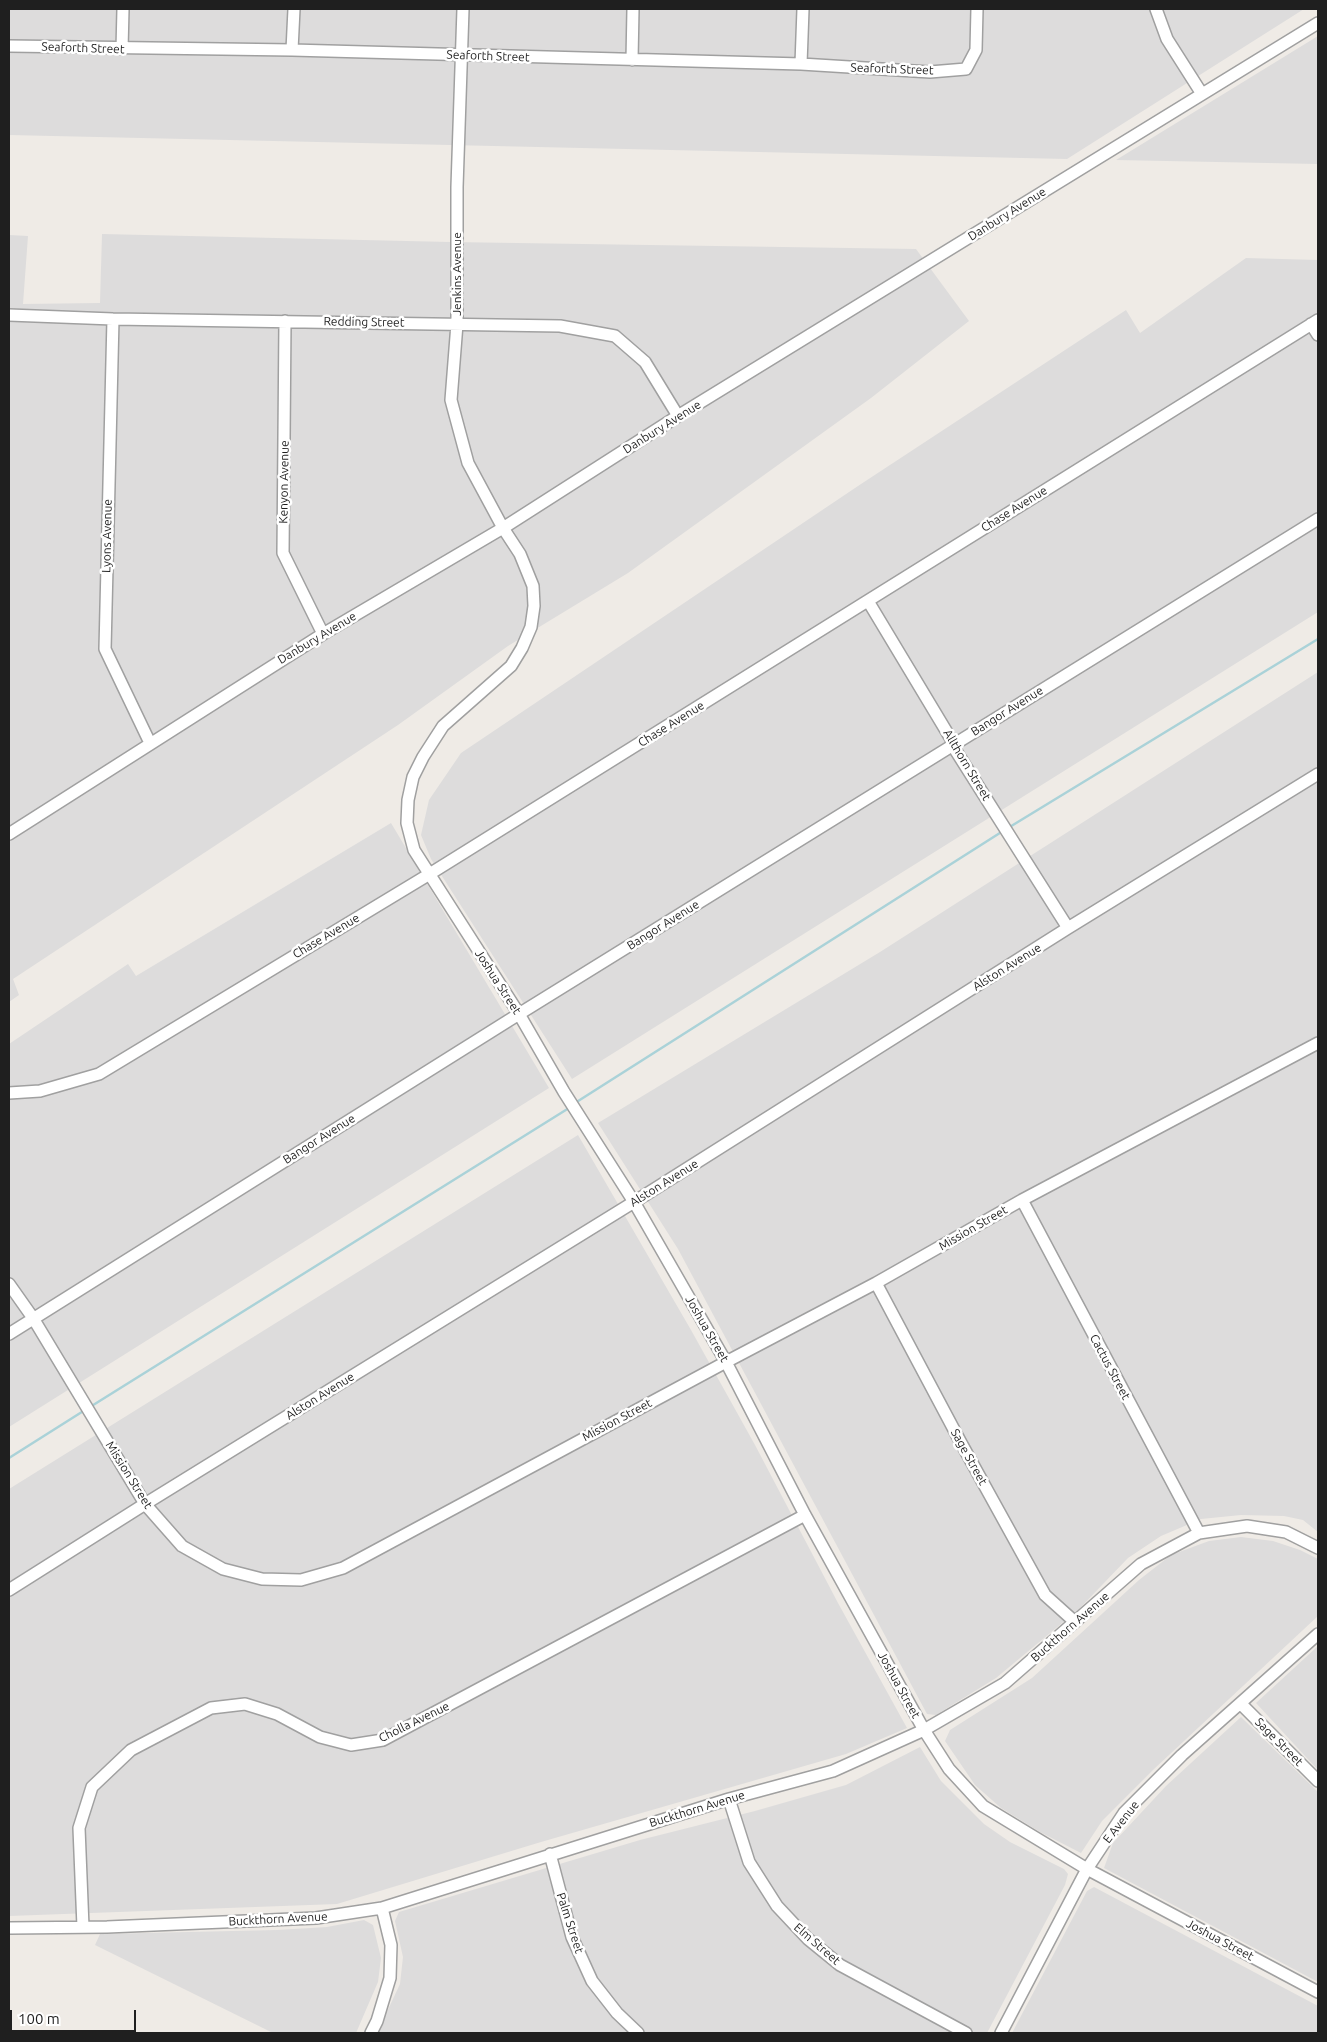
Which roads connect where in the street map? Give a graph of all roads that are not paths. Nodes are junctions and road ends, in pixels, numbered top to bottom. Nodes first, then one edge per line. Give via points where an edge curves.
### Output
1 (123, 9) edge
2 (294, 9) edge
3 (463, 9) edge
4 (633, 9) edge
5 (803, 9) edge
6 (977, 9) edge
7 (1156, 9) edge
8 (1318, 23) edge
9 (9, 46) edge
10 (122, 49) junction
11 (292, 50) junction
12 (462, 55) junction
13 (632, 60) junction
14 (801, 64) junction
15 (1202, 94) junction
16 (9, 315) edge
17 (113, 319) junction
18 (285, 321) junction
19 (1315, 322) edge
20 (457, 324) junction
21 (1318, 335) edge
22 (678, 416) junction
23 (1318, 519) edge
24 (504, 528) junction
25 (868, 601) junction
26 (323, 634) junction
27 (150, 743) junction
28 (954, 744) junction
29 (1318, 774) edge
30 (9, 834) edge
31 (428, 875) junction
32 (1068, 928) junction
33 (519, 1014) junction
34 (1318, 1043) edge
35 (9, 1092) edge
36 (1022, 1200) junction
37 (634, 1202) junction
38 (876, 1283) junction
39 (9, 1284) edge
40 (33, 1318) junction
41 (9, 1334) edge
42 (726, 1362) junction
43 (145, 1504) junction
44 (805, 1514) junction
45 (1198, 1533) junction
46 (1318, 1548) edge
47 (9, 1590) edge
48 (1075, 1622) junction
49 (1318, 1634) edge
50 (1241, 1704) junction
51 (924, 1730) junction
52 (1318, 1781) edge
53 (729, 1799) junction
54 (550, 1854) junction
55 (1087, 1869) junction
56 (382, 1908) junction
57 (83, 1927) junction
58 (9, 1928) edge
59 (1318, 1992) edge
60 (371, 2033) edge
61 (638, 2033) edge
62 (966, 2033) edge
63 (1001, 2033) edge

1 - 10 street
2 - 11 street
3 - 12 street, Jenkins Avenue
4 - 13 street
5 - 14 street
6 - 14 street, Seaforth Street via 976,50 966,69 930,72
7 - 15 street via 1167,40
8 - 15 street, Danbury Avenue
9 - 10 street, Seaforth Street
10 - 11 street, Seaforth Street
11 - 12 street, Seaforth Street
12 - 13 street, Seaforth Street
12 - 20 street, Jenkins Avenue via 457,187
13 - 14 street, Seaforth Street
15 - 22 street, Danbury Avenue
16 - 17 street, Redding Street
17 - 18 street, Redding Street
17 - 27 street, Lyons Avenue via 104,649
18 - 20 street, Redding Street
18 - 26 street, Kenyon Avenue via 283,553
19 - 21 street
19 - 25 street, Chase Avenue
20 - 22 street, Redding Street via 560,326 615,336 645,362
20 - 24 street, Jenkins Avenue via 451,400 468,463
22 - 24 street, Danbury Avenue
23 - 28 street, Bangor Avenue
24 - 26 street, Danbury Avenue
24 - 31 street, Joshua Street via 520,554 533,586 531,627 511,666 444,726 413,777 407,823 414,850
25 - 28 street, Allthorn Street
25 - 31 street, Chase Avenue
26 - 27 street, Danbury Avenue
27 - 30 street, Danbury Avenue
28 - 32 street, Allthorn Street
28 - 33 street, Bangor Avenue
29 - 32 street, Alston Avenue
31 - 33 street, Joshua Street
31 - 35 street, Chase Avenue via 99,1074 40,1090
32 - 37 street, Alston Avenue
33 - 37 street, Joshua Street
33 - 40 street, Bangor Avenue
34 - 36 street, Mission Street
36 - 38 street, Mission Street
36 - 45 street, Cactus Street
37 - 42 street, Joshua Street
37 - 43 street, Alston Avenue
38 - 42 street, Mission Street
38 - 48 street, Sage Street via 1045,1595
39 - 40 street, Mission Street
40 - 41 street, Bangor Avenue
40 - 43 street, Mission Street
42 - 43 street, Mission Street via 343,1568 301,1580 262,1579 222,1569 182,1546
42 - 44 street, Joshua Street
43 - 47 street, Alston Avenue
44 - 51 street, Joshua Street
44 - 57 street, Cholla Avenue via 383,1740 350,1745 320,1737 277,1714 245,1704 211,1708 131,1750 92,1787 79,1828
45 - 46 street, Buckthorn Avenue via 1247,1526 1286,1532
45 - 48 street, Buckthorn Avenue via 1141,1564
48 - 51 street, Buckthorn Avenue via 1005,1683
49 - 50 street, E Avenue
50 - 52 street, Sage Street
50 - 55 street, E Avenue via 1182,1755 1124,1813
51 - 53 street, Buckthorn Avenue via 833,1771
51 - 55 street, Joshua Street via 949,1769 983,1806
53 - 54 street, Buckthorn Avenue
53 - 62 street, Elm Street via 749,1862 777,1906 808,1939 840,1965
54 - 56 street, Buckthorn Avenue
54 - 61 street, Palm Street via 572,1938 592,1981 617,2014
55 - 59 street, Joshua Street
55 - 63 street, E Avenue
56 - 57 street, Buckthorn Avenue via 316,1918
56 - 60 street via 391,1945 390,1978
57 - 58 street, Buckthorn Avenue

